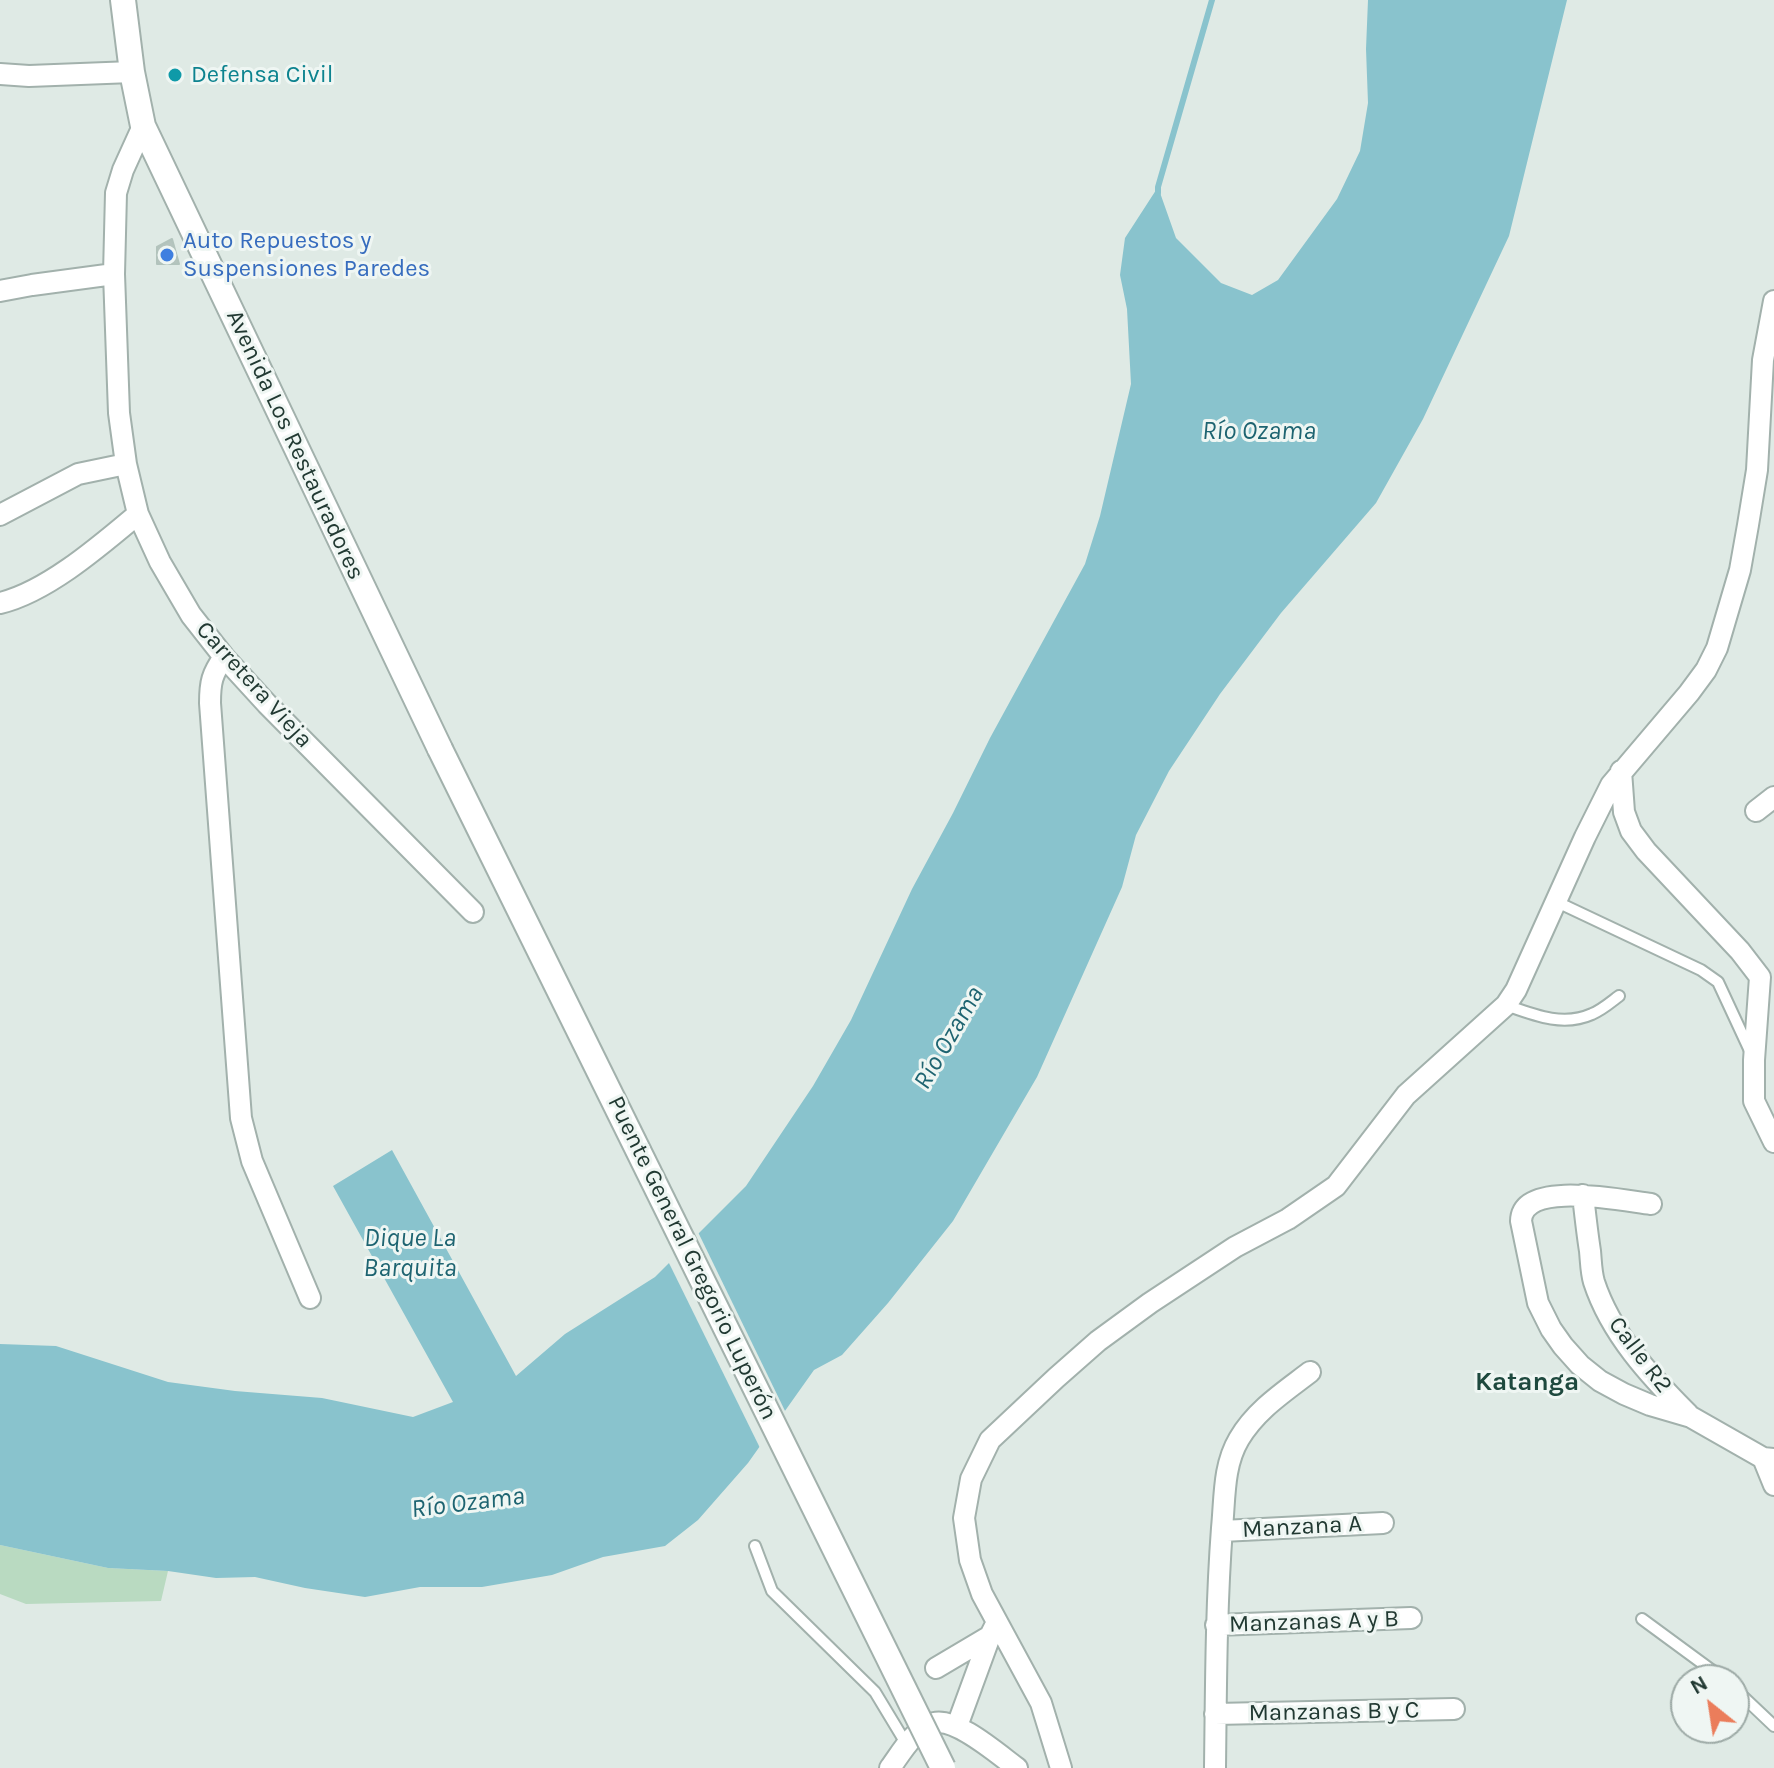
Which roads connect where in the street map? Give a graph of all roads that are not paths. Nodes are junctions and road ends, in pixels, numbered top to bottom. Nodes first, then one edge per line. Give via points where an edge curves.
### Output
1 (123, 0) edge
2 (132, 72) junction
3 (0, 74) edge
4 (143, 126) junction
5 (114, 274) junction
6 (0, 291) edge
7 (1774, 301) edge
8 (126, 464) junction
9 (138, 514) junction
10 (0, 515) edge
11 (0, 603) edge
12 (224, 657) junction
13 (440, 749) joint
14 (1621, 771) junction
15 (1774, 797) edge
16 (1756, 811) dead end
17 (1557, 902) junction
18 (473, 912) dead end
19 (1760, 977) junction
20 (1774, 995) edge
21 (1619, 996) dead end
22 (1506, 1005) junction
23 (1754, 1060) junction
24 (1774, 1142) edge
25 (1583, 1195) junction
26 (1651, 1204) dead end
27 (310, 1298) dead end
28 (1310, 1372) dead end
29 (1691, 1417) junction
30 (1769, 1459) edge
31 (1774, 1485) edge
32 (1383, 1523) dead end
33 (1222, 1531) junction
34 (755, 1546) dead end
35 (1411, 1618) dead end
36 (1642, 1619) dead end
37 (1216, 1625) junction
38 (994, 1629) junction
39 (1703, 1664) edge
40 (936, 1668) dead end
41 (1750, 1703) edge
42 (1454, 1709) dead end
43 (1215, 1714) junction
44 (957, 1726) junction
45 (1774, 1726) edge
46 (907, 1745) junction
47 (890, 1768) edge
48 (943, 1768) edge
49 (1017, 1768) edge
50 (1061, 1768) edge
51 (1215, 1768) edge

1 - 2 street, Avenida Los Restauradores
2 - 3 street
2 - 4 street, Avenida Los Restauradores
4 - 5 street, Carretera Vieja via 116,193
4 - 13 street, Avenida Los Restauradores
5 - 6 street
5 - 8 street, Carretera Vieja
7 - 14 street via 1763,360 1753,498 1740,570 1717,648 1689,693
8 - 9 street, Carretera Vieja
8 - 10 street via 78,474
9 - 11 street via 50,579
9 - 12 street, Carretera Vieja via 183,602
12 - 18 street, Carretera Vieja
12 - 27 street via 213,673 210,703 241,1118 252,1161
13 - 48 street, Puente General Gregorio Luperón, bridge
14 - 17 street
14 - 19 street via 1631,831
15 - 16 street
17 - 22 street
17 - 23 lane via 1718,982
19 - 20 street
19 - 23 street
21 - 22 lane via 1592,1014 1567,1021
22 - 38 street via 1406,1095 1336,1186 1150,1303 1088,1350 990,1440 971,1479 964,1518 970,1560
23 - 24 street via 1754,1101
25 - 26 street
25 - 29 street, Calle R2 via 1593,1279 1604,1307 1636,1357
25 - 29 street via 1537,1200 1521,1215 1538,1303 1563,1346 1600,1381
28 - 33 street via 1267,1405 1238,1440 1228,1462
29 - 30 street
30 - 31 street
32 - 33 street, Manzana A
33 - 37 street
34 - 46 lane via 772,1591 875,1692
35 - 37 street, Manzanas A y B
36 - 39 lane
37 - 43 street
38 - 40 street
38 - 44 street
38 - 50 street via 1041,1703
41 - 45 lane
42 - 43 street, Manzanas B y C
43 - 51 street
44 - 46 street via 935,1722
44 - 49 street
46 - 47 street

